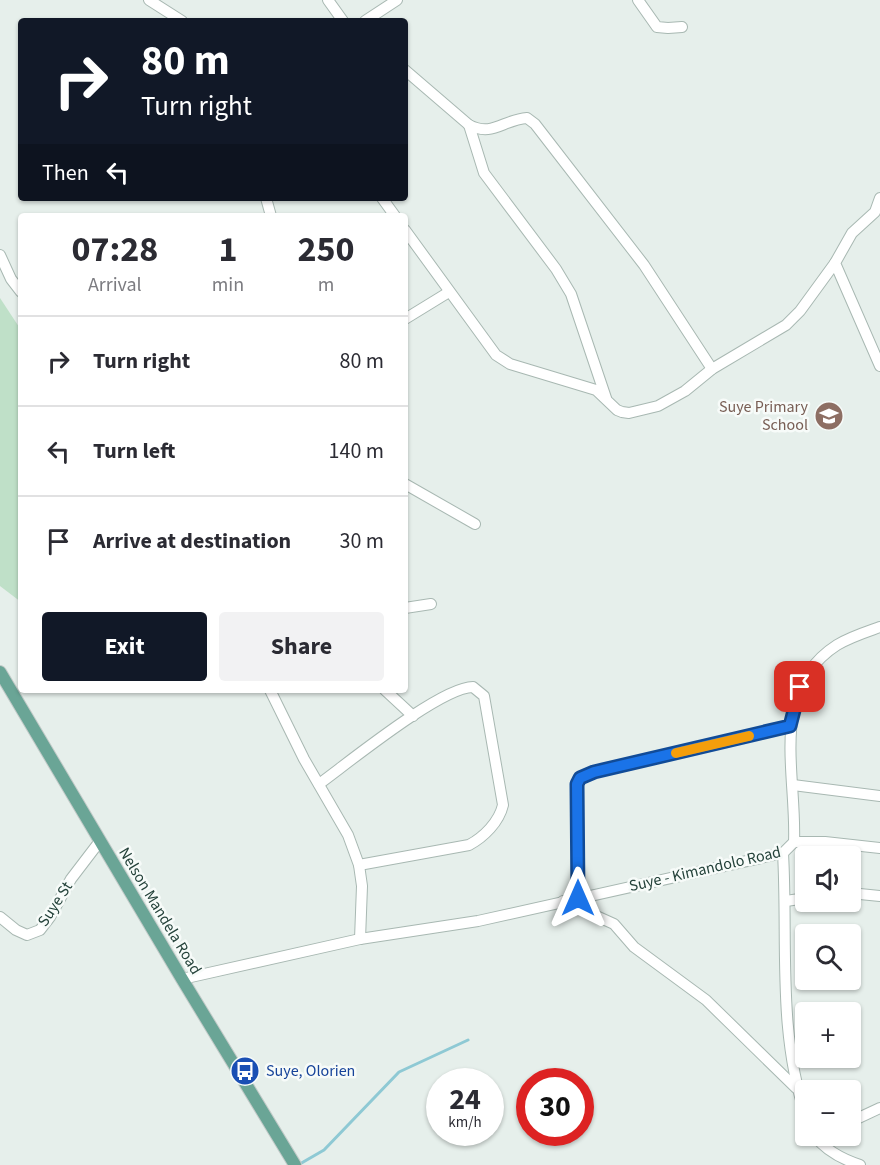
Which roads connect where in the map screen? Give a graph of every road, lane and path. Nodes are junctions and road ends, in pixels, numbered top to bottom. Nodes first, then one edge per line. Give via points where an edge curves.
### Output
1 (149, 0) edge
2 (328, 0) edge
3 (397, 0) edge
4 (638, 0) edge
5 (177, 18) edge
6 (340, 18) edge
7 (370, 18) edge
8 (682, 27) dead end
9 (408, 73) edge
10 (469, 125) junction
11 (880, 198) edge
12 (408, 235) edge
13 (0, 255) edge
14 (835, 263) junction
15 (18, 288) edge
16 (449, 292) junction
17 (408, 317) edge
18 (878, 354) edge
19 (880, 366) edge
20 (712, 369) junction
21 (606, 399) junction
22 (408, 486) edge
23 (475, 524) dead end
24 (431, 604) dead end
25 (408, 608) edge
26 (880, 627) edge
27 (0, 672) edge
28 (271, 693) edge
29 (388, 693) edge
30 (413, 716) junction
31 (790, 726) junction
32 (319, 784) junction
33 (793, 785) junction
34 (880, 796) edge
35 (100, 842) junction
36 (794, 842) junction
37 (880, 848) edge
38 (783, 853) junction
39 (359, 865) junction
40 (861, 894) edge
41 (880, 896) edge
42 (578, 898) junction
43 (795, 899) edge
44 (563, 901) junction
45 (786, 901) junction
46 (0, 917) edge
47 (360, 939) junction
48 (182, 979) junction
49 (795, 1081) edge
50 (795, 1087) edge
51 (880, 1108) edge
52 (861, 1117) edge
53 (824, 1146) edge
54 (295, 1165) edge
55 (860, 1165) edge

1 - 5 street
2 - 6 street
3 - 7 street
4 - 8 street via 657,27
9 - 10 street
10 - 20 street via 487,131 514,119 527,118 535,124 644,265
10 - 21 street via 484,173 571,294
11 - 14 street via 875,212 852,233
12 - 16 street
13 - 15 street
14 - 18 street
14 - 20 street via 786,325
16 - 17 street
16 - 21 street via 496,355 510,364 585,385
18 - 19 street
20 - 21 street via 658,406 629,413 617,410
22 - 23 street
24 - 25 street
26 - 31 street, Suye - Kimandolo Road via 836,646 814,666 800,687
27 - 35 main road, Nelson Mandela Road
28 - 32 street
29 - 30 street
30 - 32 street
30 - 39 street via 466,687 473,687 484,696 503,805 501,813 483,836 469,845
31 - 33 street, Suye - Kimandolo Road
31 - 42 street via 580,778
32 - 39 street via 348,835
33 - 34 street
33 - 36 street, Suye - Kimandolo Road
35 - 46 street, Suye St via 76,871 40,930 27,935
35 - 48 main road, Nelson Mandela Road
36 - 37 street
36 - 38 street, Suye - Kimandolo Road
38 - 42 street, Suye - Kimandolo Road
38 - 45 street
39 - 47 street
40 - 41 street
42 - 44 street, Suye - Kimandolo Road
43 - 45 street
44 - 47 street, Suye - Kimandolo Road via 478,921
44 - 50 street via 614,924 634,947 706,1000
45 - 49 street via 785,1009
47 - 48 street, Suye - Kimandolo Road
48 - 54 main road, Nelson Mandela Road
51 - 52 street
53 - 55 street

